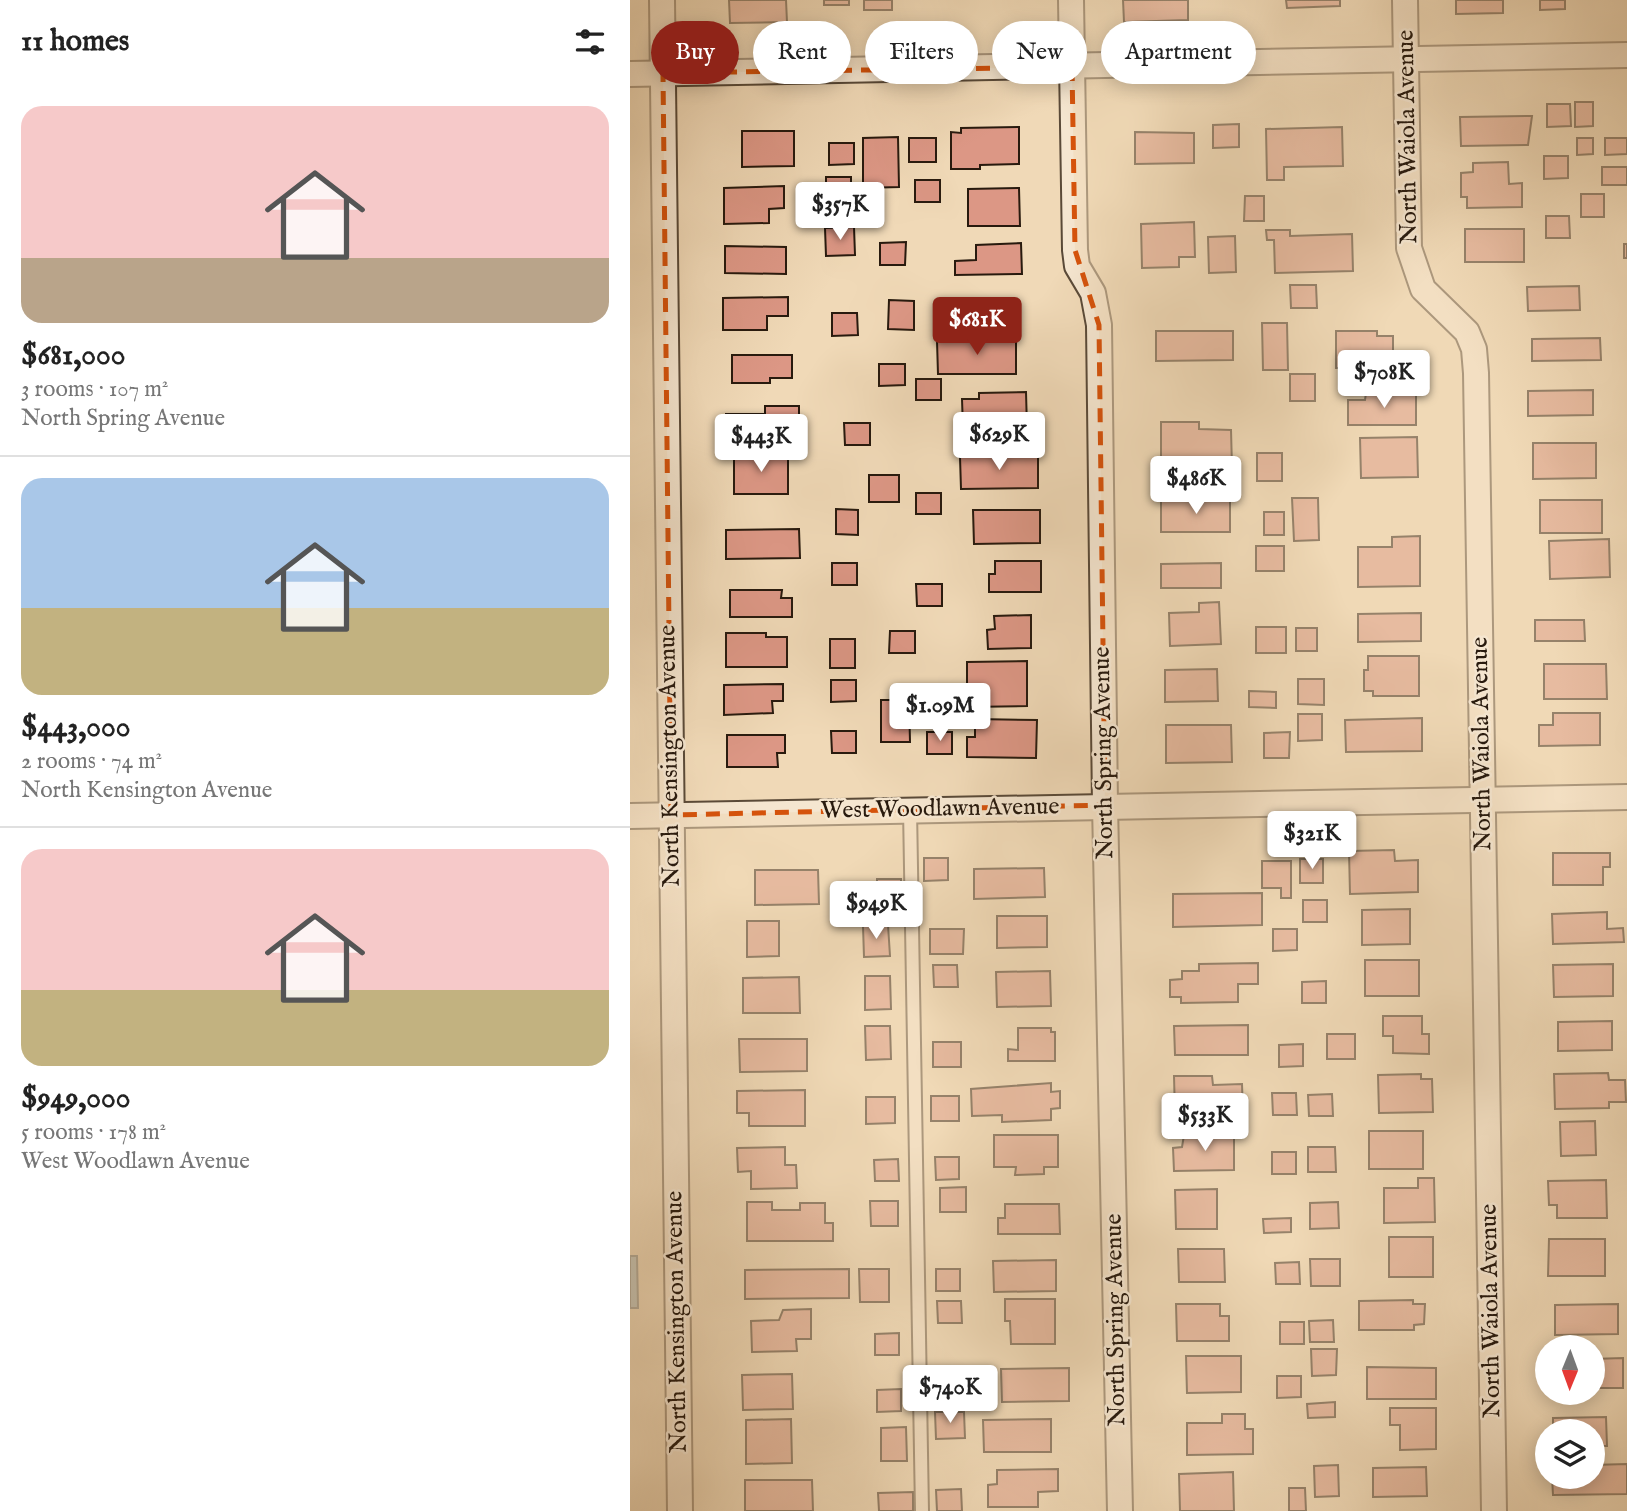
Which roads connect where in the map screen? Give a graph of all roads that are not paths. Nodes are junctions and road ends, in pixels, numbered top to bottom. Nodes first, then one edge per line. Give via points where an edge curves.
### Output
1 (662, 0) edge
2 (1071, 0) edge
3 (1405, 0) edge
4 (662, 21) edge
5 (1071, 21) edge
6 (1627, 55) edge
7 (1406, 59) junction
8 (1087, 67) edge
9 (992, 68) edge
10 (739, 72) edge
11 (651, 73) edge
12 (630, 74) edge
13 (663, 84) edge
14 (1072, 84) edge
15 (1627, 797) edge
16 (1483, 799) junction
17 (1105, 805) junction
18 (910, 809) junction
19 (671, 815) junction
20 (630, 816) edge
21 (680, 1511) edge
22 (922, 1511) edge
23 (1120, 1511) edge
24 (1494, 1511) edge

1 - 4 street, North Kensington Avenue
2 - 5 street, North Spring Avenue
3 - 7 street, North Waiola Avenue
6 - 7 street
7 - 8 street
7 - 16 street, North Waiola Avenue via 1409,248 1423,289 1467,332 1475,361
9 - 10 street
11 - 12 street
13 - 19 street, North Kensington Avenue
14 - 17 street, North Spring Avenue via 1075,250 1077,266 1093,293 1099,326
15 - 16 street, West Woodlawn Avenue
16 - 17 street, West Woodlawn Avenue
16 - 24 street, North Waiola Avenue
17 - 18 street, West Woodlawn Avenue
17 - 23 street, North Spring Avenue
18 - 19 street, West Woodlawn Avenue
18 - 22 lane
19 - 20 street, West Woodlawn Avenue
19 - 21 street, North Kensington Avenue

